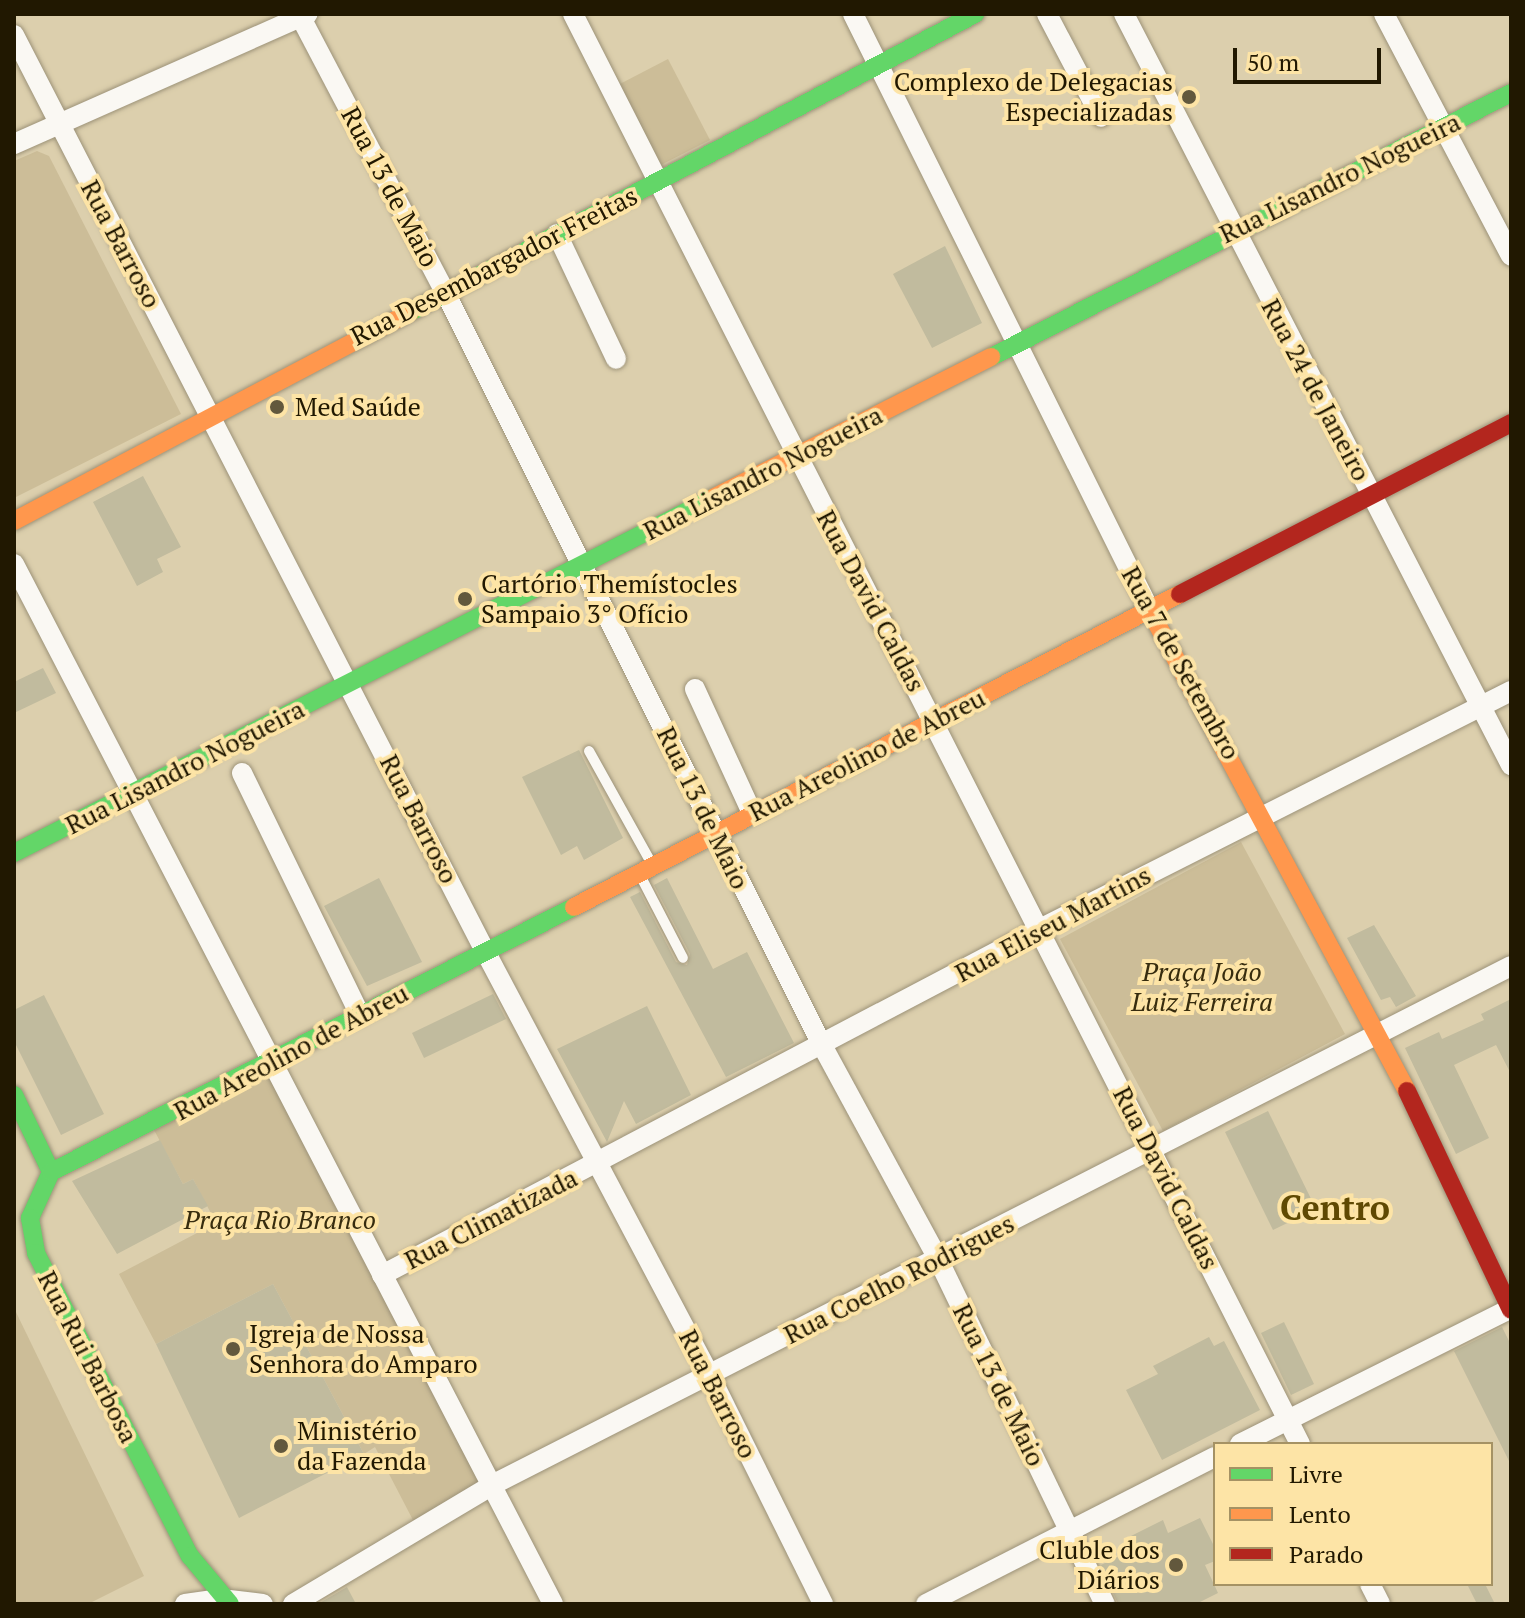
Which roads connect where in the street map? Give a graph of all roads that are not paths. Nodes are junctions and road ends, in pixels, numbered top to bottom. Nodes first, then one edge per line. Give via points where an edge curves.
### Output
1 (573, 14) edge
2 (853, 14) edge
3 (975, 14) edge
4 (1047, 14) edge
5 (1124, 14) edge
6 (1384, 14) edge
7 (303, 15) edge
8 (14, 35) edge
9 (880, 65) junction
10 (1511, 93) edge
11 (1101, 117) dead end
12 (58, 127) junction
13 (1443, 128) junction
14 (14, 144) edge
15 (659, 181) junction
16 (1233, 231) junction
17 (557, 234) junction
18 (1511, 256) edge
19 (445, 292) junction
20 (1018, 342) junction
21 (616, 359) dead end
22 (212, 414) junction
23 (1511, 423) edge
24 (796, 457) junction
25 (1371, 495) junction
26 (14, 521) edge
27 (14, 564) edge
28 (582, 565) junction
29 (1149, 609) junction
30 (351, 684) junction
31 (695, 689) dead end
32 (1511, 691) edge
33 (1482, 706) junction
34 (934, 723) junction
35 (589, 751) dead end
36 (1511, 765) edge
37 (242, 773) dead end
38 (132, 792) junction
39 (752, 813) junction
40 (1265, 814) junction
41 (715, 832) junction
42 (14, 853) edge
43 (645, 868) junction
44 (1038, 930) junction
45 (485, 951) junction
46 (683, 958) dead end
47 (1511, 966) edge
48 (360, 1015) junction
49 (1378, 1030) junction
50 (823, 1047) junction
51 (274, 1060) junction
52 (14, 1095) edge
53 (1151, 1148) junction
54 (599, 1163) junction
55 (51, 1172) junction
56 (22, 1222) edge
57 (939, 1261) junction
58 (382, 1275) junction
59 (1511, 1309) edge
60 (709, 1374) junction
61 (1288, 1420) junction
62 (1244, 1442) edge
63 (1299, 1442) edge
64 (1213, 1458) edge
65 (494, 1484) junction
66 (1068, 1530) junction
67 (1371, 1586) edge
68 (226, 1602) edge
69 (185, 1604) edge
70 (263, 1604) edge
71 (293, 1604) edge
72 (553, 1604) edge
73 (823, 1604) edge
74 (926, 1604) edge
75 (1105, 1604) edge
76 (1380, 1604) edge

1 - 15 street, Rua David Caldas
2 - 9 street, Rua 7 de Setembro
3 - 9 street, Rua Desembargador Freitas
4 - 11 street
5 - 16 street, Rua 24 de Janeiro
6 - 13 street
7 - 12 street
7 - 19 street, Rua 13 de Maio
8 - 12 street, Rua Barroso
9 - 15 street, Rua Desembargador Freitas
9 - 20 street, Rua 7 de Setembro
10 - 13 street, Rua Lisandro Nogueira
12 - 14 street
12 - 22 street, Rua Barroso
13 - 16 street, Rua Lisandro Nogueira
13 - 18 street
15 - 17 street, Rua Desembargador Freitas
15 - 24 street, Rua David Caldas
16 - 20 street, Rua Lisandro Nogueira
16 - 25 street, Rua 24 de Janeiro
17 - 19 street, Rua Desembargador Freitas
17 - 21 street
19 - 22 street, Rua Desembargador Freitas
19 - 28 street, Rua 13 de Maio
20 - 24 street, Rua Lisandro Nogueira
20 - 29 street, Rua 7 de Setembro
22 - 26 street, Rua Desembargador Freitas
22 - 30 street, Rua Barroso
23 - 25 street, Rua Areolino de Abreu
24 - 28 street, Rua Lisandro Nogueira
24 - 34 street, Rua David Caldas
25 - 29 street, Rua Areolino de Abreu
25 - 33 street, Rua 24 de Janeiro
27 - 38 street
28 - 30 street, Rua Lisandro Nogueira
28 - 41 street, Rua 13 de Maio
29 - 34 street, Rua Areolino de Abreu
29 - 40 street, Rua 7 de Setembro
30 - 38 street, Rua Lisandro Nogueira
30 - 45 street, Rua Barroso
31 - 39 street
32 - 33 street, Rua Eliseu Martins
33 - 36 street, Rua 24 de Janeiro
33 - 40 street, Rua Eliseu Martins
34 - 39 street, Rua Areolino de Abreu
34 - 44 street, Rua David Caldas
35 - 43 lane
37 - 48 street
38 - 42 street, Rua Lisandro Nogueira
38 - 51 street
39 - 41 street, Rua Areolino de Abreu
40 - 44 street, Rua Eliseu Martins
40 - 49 street, Rua 7 de Setembro
41 - 43 street, Rua Areolino de Abreu
41 - 50 street, Rua 13 de Maio
43 - 45 street, Rua Areolino de Abreu
43 - 46 lane
44 - 50 street, Rua Eliseu Martins
44 - 53 street, Rua David Caldas
45 - 48 street, Rua Areolino de Abreu
45 - 54 street, Rua Barroso
47 - 49 street, Rua Coelho Rodrigues
48 - 51 street, Rua Areolino de Abreu
49 - 53 street, Rua Coelho Rodrigues
49 - 59 street, Rua 7 de Setembro
50 - 54 street, Rua Eliseu Martins
50 - 57 street, Rua 13 de Maio
51 - 55 street, Rua Areolino de Abreu
51 - 58 street
52 - 55 street
53 - 57 street, Rua Coelho Rodrigues
53 - 61 street, Rua David Caldas
54 - 58 street, Rua Climatizada
54 - 60 street, Rua Barroso
55 - 56 street, Rua Rui Barbosa
56 - 68 street, Rua Rui Barbosa via 190,1556
57 - 60 street, Rua Coelho Rodrigues
57 - 66 street, Rua 13 de Maio
58 - 65 street
59 - 61 street
60 - 65 street, Rua Coelho Rodrigues
60 - 73 street, Rua Barroso
61 - 62 street
61 - 63 street, Rua David Caldas
64 - 66 street
65 - 71 street, Rua Coelho Rodrigues
65 - 72 street
66 - 74 street
66 - 75 street, Rua 13 de Maio
67 - 76 street
68 - 69 street
68 - 70 street

